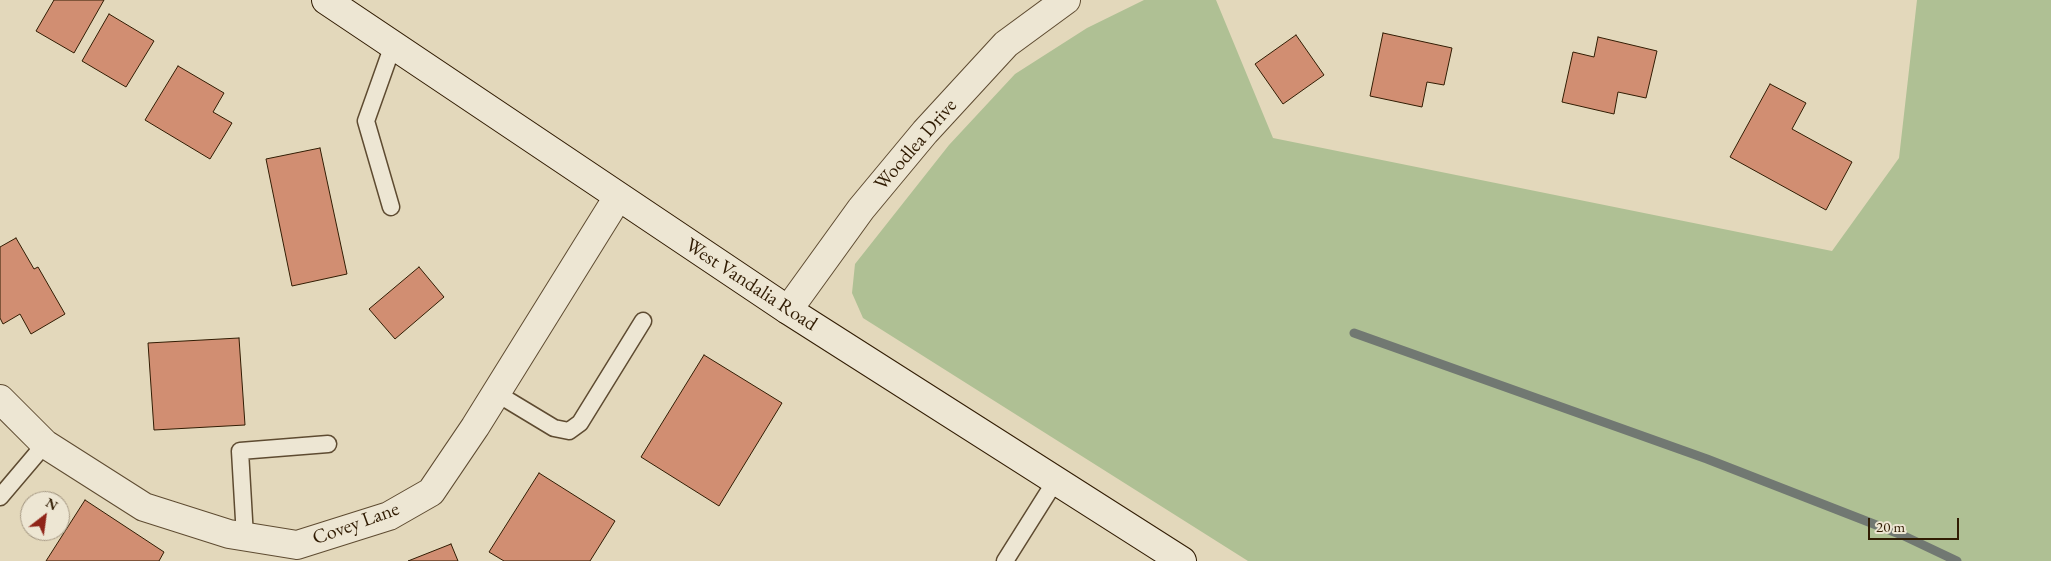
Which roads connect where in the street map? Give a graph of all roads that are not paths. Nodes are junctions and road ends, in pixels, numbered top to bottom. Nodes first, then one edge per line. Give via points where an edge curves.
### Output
1 (326, 0) edge
2 (1066, 0) edge
3 (393, 45) junction
4 (618, 197) junction
5 (391, 208) dead end
6 (788, 310) junction
7 (642, 321) dead end
8 (496, 394) junction
9 (0, 399) edge
10 (45, 444) junction
11 (328, 444) dead end
12 (1056, 480) junction
13 (0, 497) edge
14 (245, 537) junction
15 (298, 553) edge
16 (1005, 561) edge
17 (1182, 561) edge

1 - 3 street, West Vandalia Road
2 - 6 street, Woodlea Drive via 1006,44 926,132 861,209
3 - 4 street, West Vandalia Road
3 - 5 lane via 366,121
4 - 6 street, West Vandalia Road
4 - 8 street, Covey Lane
6 - 12 street, West Vandalia Road
7 - 8 lane via 580,423 569,431 554,428
8 - 15 street, Covey Lane via 431,492 389,516
9 - 10 street, Covey Lane
10 - 13 lane
10 - 14 street, Covey Lane via 144,507
11 - 14 lane via 240,451
12 - 16 lane
12 - 17 street, West Vandalia Road
14 - 15 street, Covey Lane

